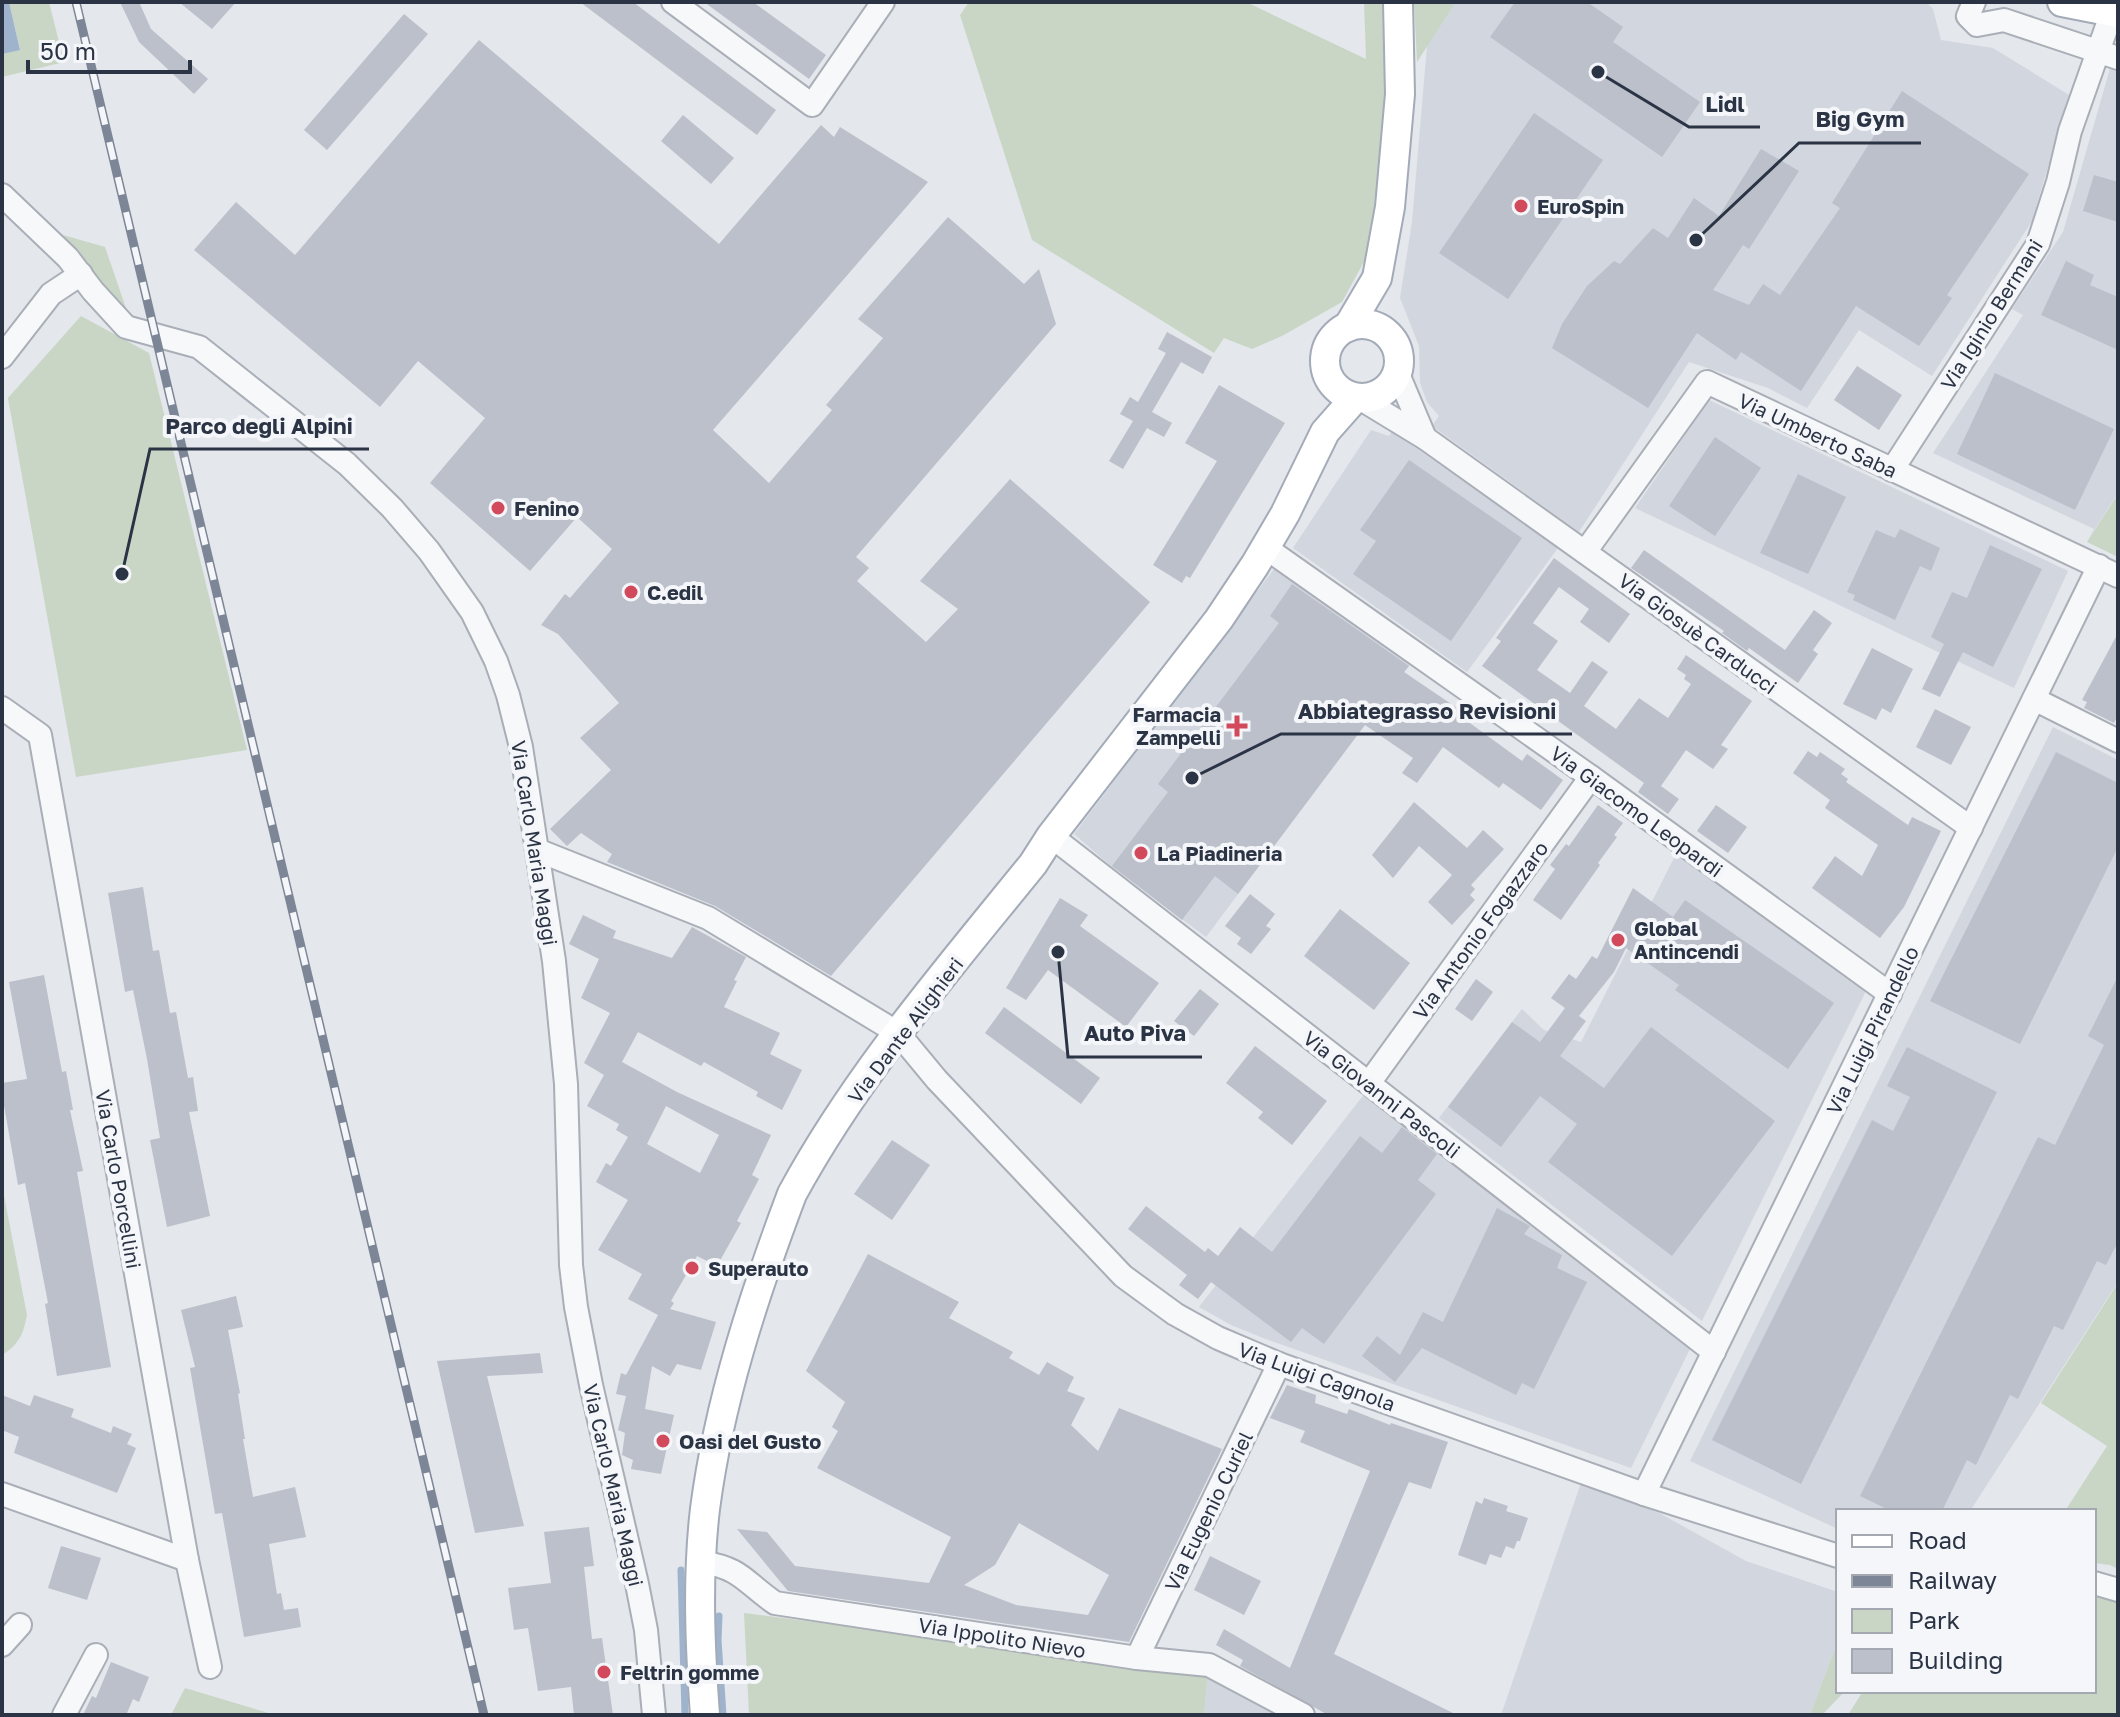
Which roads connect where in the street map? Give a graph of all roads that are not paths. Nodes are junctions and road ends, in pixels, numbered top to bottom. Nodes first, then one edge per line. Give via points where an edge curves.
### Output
1 (673, 2) edge
2 (883, 2) edge
3 (1398, 2) edge
4 (1974, 2) edge
5 (2062, 2) edge
6 (2115, 12) edge
7 (2108, 55) edge
8 (2, 195) edge
9 (81, 274) junction
10 (1377, 278) junction
11 (1348, 327) junction
12 (1389, 334) junction
13 (2, 357) edge
14 (1398, 374) junction
15 (1329, 379) junction
16 (1358, 398) junction
17 (1325, 432) junction
18 (1425, 438) junction
19 (1892, 470) junction
20 (1266, 548) junction
21 (1585, 552) junction
22 (2108, 571) edge
23 (2034, 699) junction
24 (2, 710) edge
25 (2118, 741) edge
26 (1591, 777) junction
27 (1971, 828) junction
28 (1051, 836) junction
29 (537, 850) junction
30 (1890, 994) junction
31 (898, 1033) junction
32 (1369, 1083) junction
33 (1714, 1352) junction
34 (1279, 1364) junction
35 (2, 1494) edge
36 (1644, 1494) junction
37 (1836, 1555) edge
38 (187, 1560) junction
39 (702, 1562) junction
40 (2096, 1584) edge
41 (2118, 1590) edge
42 (20, 1625) dead end
43 (2, 1645) edge
44 (96, 1655) dead end
45 (1137, 1658) junction
46 (210, 1667) dead end
47 (64, 1715) edge
48 (654, 1715) edge
49 (705, 1715) edge
50 (1303, 1715) edge

1 - 2 street via 812,105
3 - 10 main road via 1397,147
4 - 7 street via 1968,16 1977,25 2004,20
5 - 6 main road
6 - 7 street, Via Iginio Bermani
7 - 19 street, Via Iginio Bermani via 2070,131 2038,244
8 - 9 street, Via Carlo Maria Maggi
9 - 13 street via 51,294
9 - 29 street, Via Carlo Maria Maggi via 126,327 199,347 311,433 392,508 429,551 472,612 496,661 521,747
10 - 11 main road
10 - 12 main road
11 - 12 main road via 1373,325
11 - 15 main road via 1329,344
12 - 14 main road via 1398,350
14 - 16 main road via 1383,393
14 - 18 street
15 - 16 main road via 1339,391
15 - 17 main road, Via Dante Alighieri
16 - 17 main road, Via Dante Alighieri
16 - 18 street, Via Giosuè Carducci
17 - 20 main road, Via Dante Alighieri
18 - 21 street, Via Giosuè Carducci
19 - 21 street, Via Umberto Saba via 1707,382
19 - 22 street, Via Umberto Saba
20 - 26 street, Via Giacomo Leopardi
20 - 28 main road, Via Dante Alighieri via 1219,619
21 - 27 street, Via Giosuè Carducci
22 - 23 street, Via Luigi Pirandello
23 - 25 street
23 - 27 street, Via Luigi Pirandello
24 - 38 street, Via Carlo Porcellini via 40,735
26 - 30 street, Via Giacomo Leopardi
26 - 32 street, Via Antonio Fogazzaro
27 - 30 street, Via Luigi Pirandello
28 - 31 main road, Via Dante Alighieri
28 - 32 street, Via Giovanni Pascoli
29 - 31 street, Via Luigi Cagnola via 708,918
29 - 48 street, Via Carlo Maria Maggi via 566,1084 575,1295 640,1596
30 - 33 street, Via Luigi Pirandello
31 - 34 street, Via Luigi Cagnola via 1123,1276 1185,1320
31 - 39 main road, Via Dante Alighieri via 807,1167 787,1206 721,1418
32 - 33 street, Via Giovanni Pascoli
33 - 36 street, Via Luigi Pirandello
34 - 36 street, Via Luigi Cagnola
34 - 45 street, Via Eugenio Curiel
35 - 38 street
36 - 37 street, Via Luigi Cagnola
38 - 46 street, Via Carlo Porcellini
39 - 45 street, Via Ippolito Nievo via 742,1574 775,1603
39 - 49 main road, Via Dante Alighieri
40 - 41 street
42 - 43 street
44 - 47 street
45 - 50 street, Via Ippolito Nievo via 1209,1665

